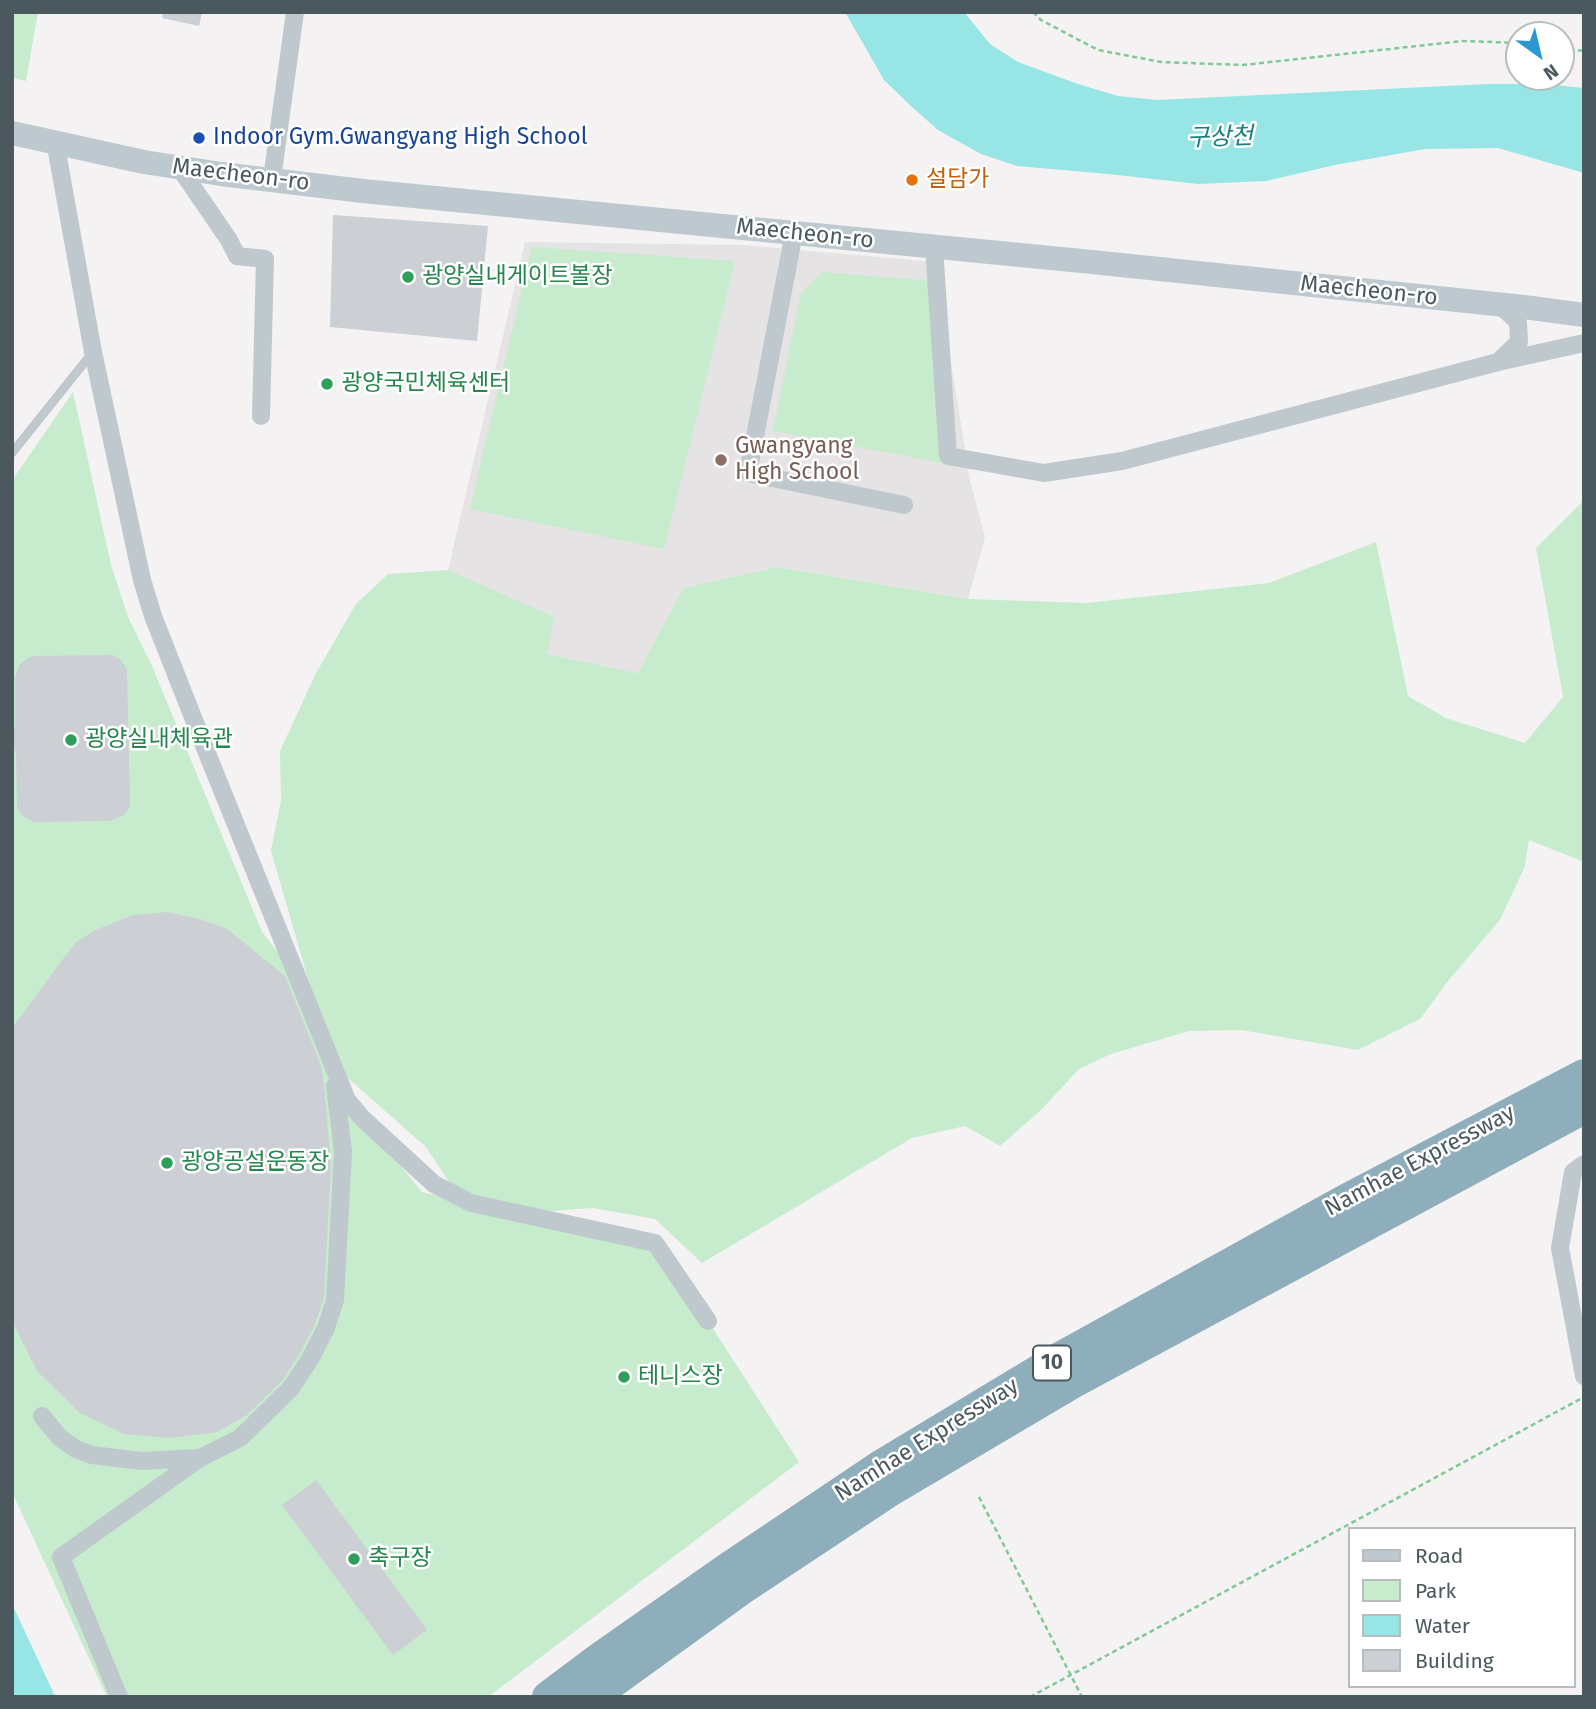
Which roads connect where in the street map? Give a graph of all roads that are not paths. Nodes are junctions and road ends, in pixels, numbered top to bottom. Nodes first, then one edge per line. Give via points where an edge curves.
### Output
1 (295, 12) edge
2 (21, 134) edge
3 (55, 141) junction
4 (179, 167) junction
5 (272, 179) junction
6 (794, 233) junction
7 (934, 247) junction
8 (1499, 304) junction
9 (1584, 315) edge
10 (1584, 343) edge
11 (93, 352) junction
12 (1498, 362) junction
13 (261, 416) dead end
14 (12, 453) edge
15 (904, 505) dead end
16 (332, 1065) junction
17 (1584, 1075) edge
18 (1584, 1108) edge
19 (1584, 1164) edge
20 (708, 1321) dead end
21 (1584, 1376) edge
22 (42, 1416) dead end
23 (200, 1458) junction
24 (119, 1697) edge
25 (548, 1697) edge
26 (592, 1697) edge

1 - 5 street
2 - 3 main road, Maecheon-ro
3 - 4 main road, Maecheon-ro
3 - 11 street
4 - 5 main road, Maecheon-ro
4 - 13 street via 237,257 265,259
5 - 6 main road, Maecheon-ro
6 - 7 main road, Maecheon-ro
6 - 15 street via 748,473
7 - 8 main road, Maecheon-ro
7 - 12 street via 948,456 1044,473 1122,461
8 - 9 main road, Maecheon-ro
8 - 12 street via 1518,322 1519,342
10 - 12 street
11 - 14 lane
11 - 16 street via 153,616
16 - 20 street via 362,1118 434,1184 471,1203 655,1243
16 - 23 street via 343,1152 335,1300 321,1339 291,1388 240,1438
17 - 25 highway, Namhae Expressway / 10 via 1344,1201 1034,1374 879,1467
18 - 26 highway, Namhae Expressway / 10 via 1072,1383 903,1483 740,1590
19 - 21 street via 1573,1172 1560,1248
22 - 23 street via 60,1438 92,1455 141,1461
23 - 24 street via 61,1557

